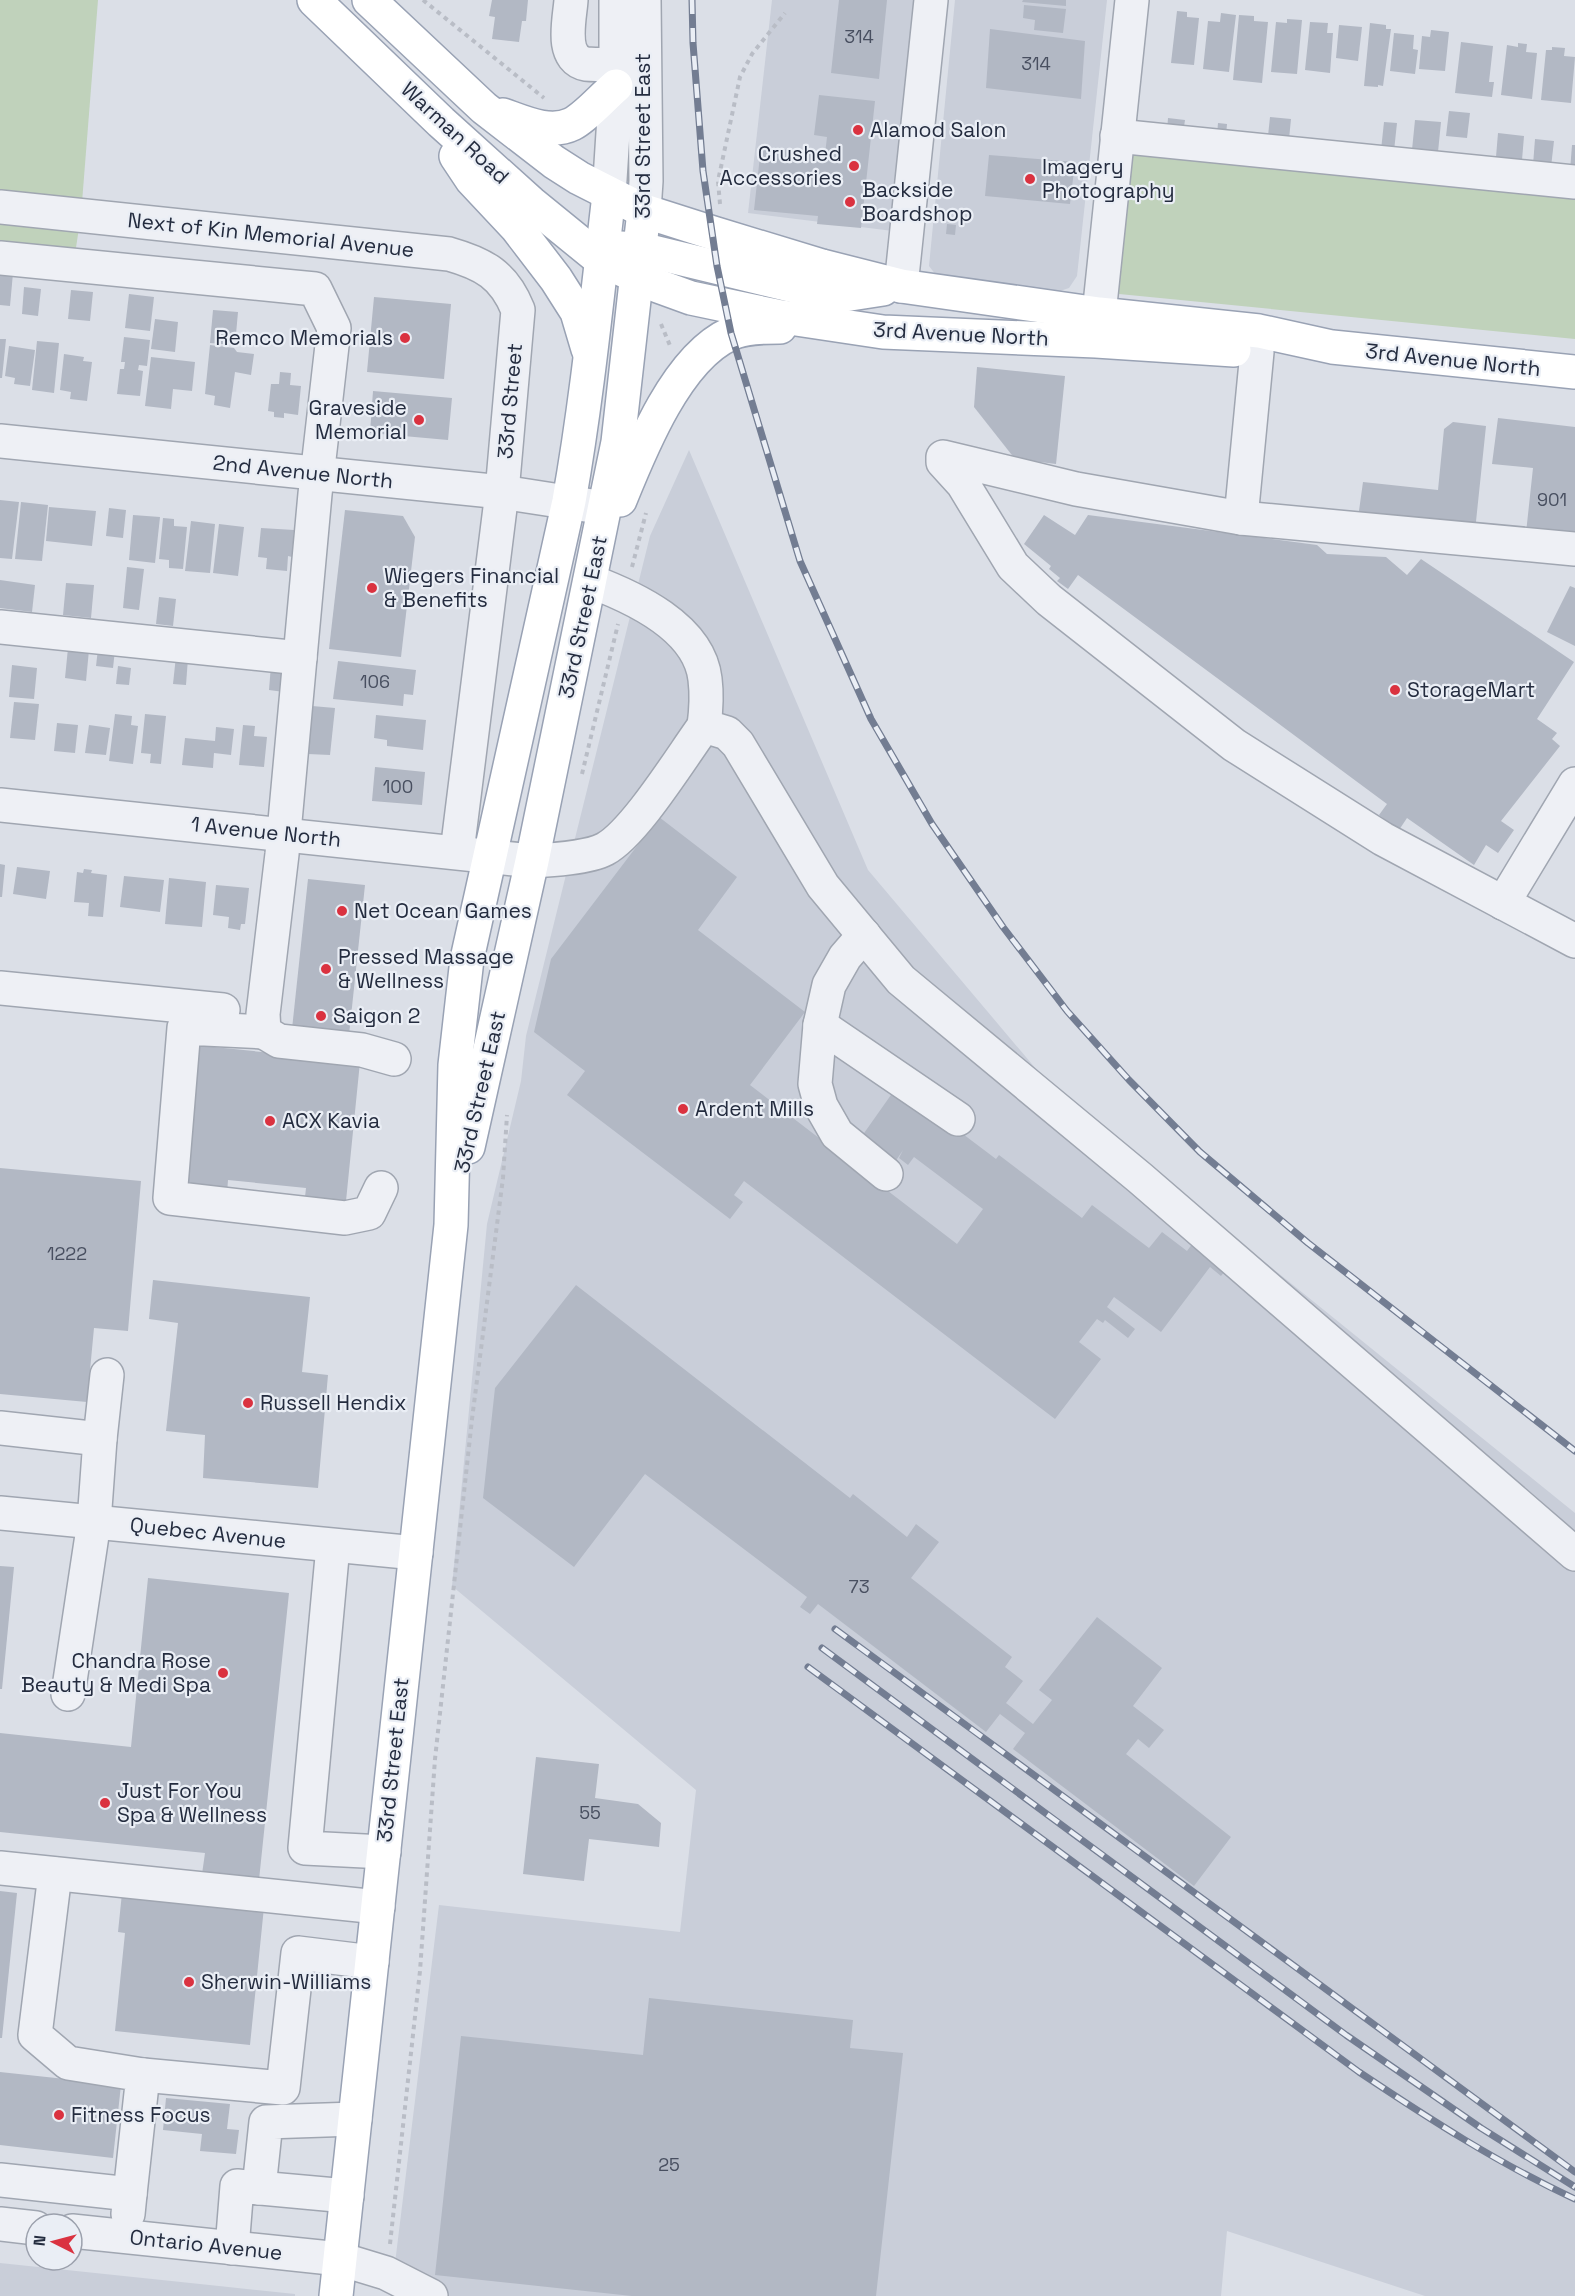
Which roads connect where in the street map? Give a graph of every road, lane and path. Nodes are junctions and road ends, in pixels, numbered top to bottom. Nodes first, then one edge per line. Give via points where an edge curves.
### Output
1 (314, 0) edge
2 (369, 0) edge
3 (423, 0) edge
4 (572, 0) edge
5 (616, 0) edge
6 (644, 0) edge
7 (931, 0) edge
8 (1132, 0) edge
9 (785, 13) dead end
10 (615, 75) junction
11 (411, 94) junction
12 (484, 108) junction
13 (573, 124) junction
14 (1117, 136) junction
15 (1575, 182) edge
16 (609, 195) junction
17 (720, 204) dead end
18 (0, 207) edge
19 (644, 211) junction
20 (0, 258) edge
21 (602, 260) junction
22 (639, 263) junction
23 (901, 286) junction
24 (518, 310) joint
25 (1099, 314) junction
26 (660, 322) dead end
27 (883, 332) junction
28 (1332, 347) junction
29 (672, 350) dead end
30 (1257, 352) junction
31 (591, 360) junction
32 (1575, 372) edge
33 (0, 441) edge
34 (318, 475) junction
35 (502, 492) junction
36 (569, 501) junction
37 (649, 506) dead end
38 (605, 508) junction
39 (1241, 518) junction
40 (1575, 549) edge
41 (592, 570) junction
42 (625, 594) junction
43 (0, 627) edge
44 (300, 658) junction
45 (704, 726) junction
46 (580, 780) dead end
47 (1575, 784) edge
48 (0, 805) edge
49 (284, 834) junction
50 (457, 852) junction
51 (489, 856) junction
52 (532, 861) junction
53 (1503, 903) junction
54 (864, 935) junction
55 (1575, 941) edge
56 (0, 988) edge
57 (264, 1023) junction
58 (820, 1025) junction
59 (394, 1059) dead end
60 (507, 1112) dead end
61 (958, 1119) dead end
62 (886, 1173) dead end
63 (381, 1188) dead end
64 (451, 1225) junction
65 (107, 1375) dead end
66 (0, 1428) edge
67 (100, 1439) junction
68 (0, 1513) edge
69 (94, 1522) junction
70 (333, 1545) junction
71 (416, 1553) junction
72 (1575, 1554) edge
73 (68, 1694) dead end
74 (384, 1852) junction
75 (0, 1869) edge
76 (55, 1874) junction
77 (378, 1907) junction
78 (372, 1962) junction
79 (143, 2075) junction
80 (355, 2119) junction
81 (0, 2180) edge
82 (259, 2188) junction
83 (130, 2194) junction
84 (347, 2196) junction
85 (0, 2224) edge
86 (24, 2227) edge
87 (84, 2232) edge
88 (126, 2237) junction
89 (232, 2248) junction
90 (340, 2259) junction
91 (386, 2274) junction
92 (336, 2296) edge
93 (430, 2296) edge

1 - 11 main road, Warman Road
2 - 12 main road, Warman Road
3 - 13 path
4 - 10 street, 33rd Street East via 568,37 572,55
5 - 10 street, 33rd Street East
6 - 19 street, 33rd Street East
7 - 23 street
8 - 14 street
9 - 17 path via 752,54 740,77 718,182
10 - 13 main road
10 - 16 street, 33rd Street East
11 - 21 main road, Warman Road via 531,203
11 - 31 main road via 472,180 517,228 556,279 577,312
12 - 13 main road via 537,126
12 - 16 main road, Warman Road via 554,162
14 - 15 street
14 - 25 street
16 - 19 main road, 3rd Avenue North
16 - 21 main road, 33rd Street East
18 - 24 street, Next of Kin Memorial Avenue via 449,254 482,265 510,290
19 - 22 main road, 33rd Street East
19 - 23 main road, 3rd Avenue North
20 - 34 street via 315,289 334,328
21 - 22 main road, 3rd Avenue North
21 - 31 main road, 33rd Street East
22 - 23 main road via 844,295
22 - 27 main road, 3rd Avenue North via 691,298
22 - 38 main road, 33rd Street East via 618,441
23 - 25 main road, 3rd Avenue North
24 - 35 street, 33rd Street
25 - 28 main road, 3rd Avenue North via 1259,331
26 - 29 path
27 - 30 main road, 3rd Avenue North
27 - 41 main road via 754,328 731,333 705,349 687,369 654,425
28 - 30 main road, 3rd Avenue North
28 - 32 main road, 3rd Avenue North
30 - 39 street
31 - 36 main road, 33rd Street East
33 - 34 street, 2nd Avenue North
34 - 35 street, 2nd Avenue North
34 - 44 street
35 - 36 street, 2nd Avenue North
35 - 50 street
36 - 38 street, 2nd Avenue North
36 - 51 main road, 33rd Street East
37 - 42 path
38 - 41 main road, 33rd Street East
39 - 40 street
39 - 53 street via 1076,489 944,457 943,462 963,484 1013,566 1049,600 1234,744 1383,839
41 - 42 street
41 - 52 main road, 33rd Street East
42 - 45 street via 680,632 694,650 705,677
42 - 46 path
43 - 44 street
44 - 49 street
45 - 52 street, 1 Avenue North via 640,816 612,844 571,857
45 - 54 street via 733,737 823,886
47 - 53 street
48 - 49 street, 1 Avenue North
49 - 50 street, 1 Avenue North
49 - 57 street
50 - 51 street, 1 Avenue North
51 - 52 street, 1 Avenue North
51 - 64 main road, 33rd Street East via 467,959 456,1065
52 - 64 main road, 33rd Street East
53 - 55 street
54 - 58 street via 829,985
54 - 72 street via 901,980 1140,1178
56 - 57 street
57 - 59 street via 279,1041 362,1050
57 - 63 street via 184,1028 170,1198 345,1218 369,1213
58 - 61 street
58 - 62 street via 815,1084 821,1106 837,1134
60 - 91 path via 503,1178 436,1747 420,1971
64 - 71 main road, 33rd Street East
65 - 67 street
66 - 67 street
67 - 69 street
68 - 69 street, Quebec Avenue
69 - 70 street, Quebec Avenue
69 - 73 street
70 - 71 street, Quebec Avenue
70 - 74 street via 305,1848
71 - 74 main road, 33rd Street East
74 - 77 main road, 33rd Street East
75 - 76 street
76 - 77 street
76 - 79 street via 35,2035 68,2063
77 - 78 main road, 33rd Street East
78 - 79 street via 298,1953 283,2088
78 - 80 main road, 33rd Street East
79 - 83 street
80 - 82 street via 266,2122
80 - 84 main road, 33rd Street East
81 - 83 street
82 - 84 street
82 - 89 street via 237,2186
83 - 88 street
84 - 90 main road, 33rd Street East
85 - 86 street
87 - 88 street, Ontario Avenue
88 - 89 street, Ontario Avenue
89 - 90 street, Ontario Avenue
90 - 91 street, Ontario Avenue
90 - 92 main road, 33rd Street East
91 - 93 street, Ontario Avenue

